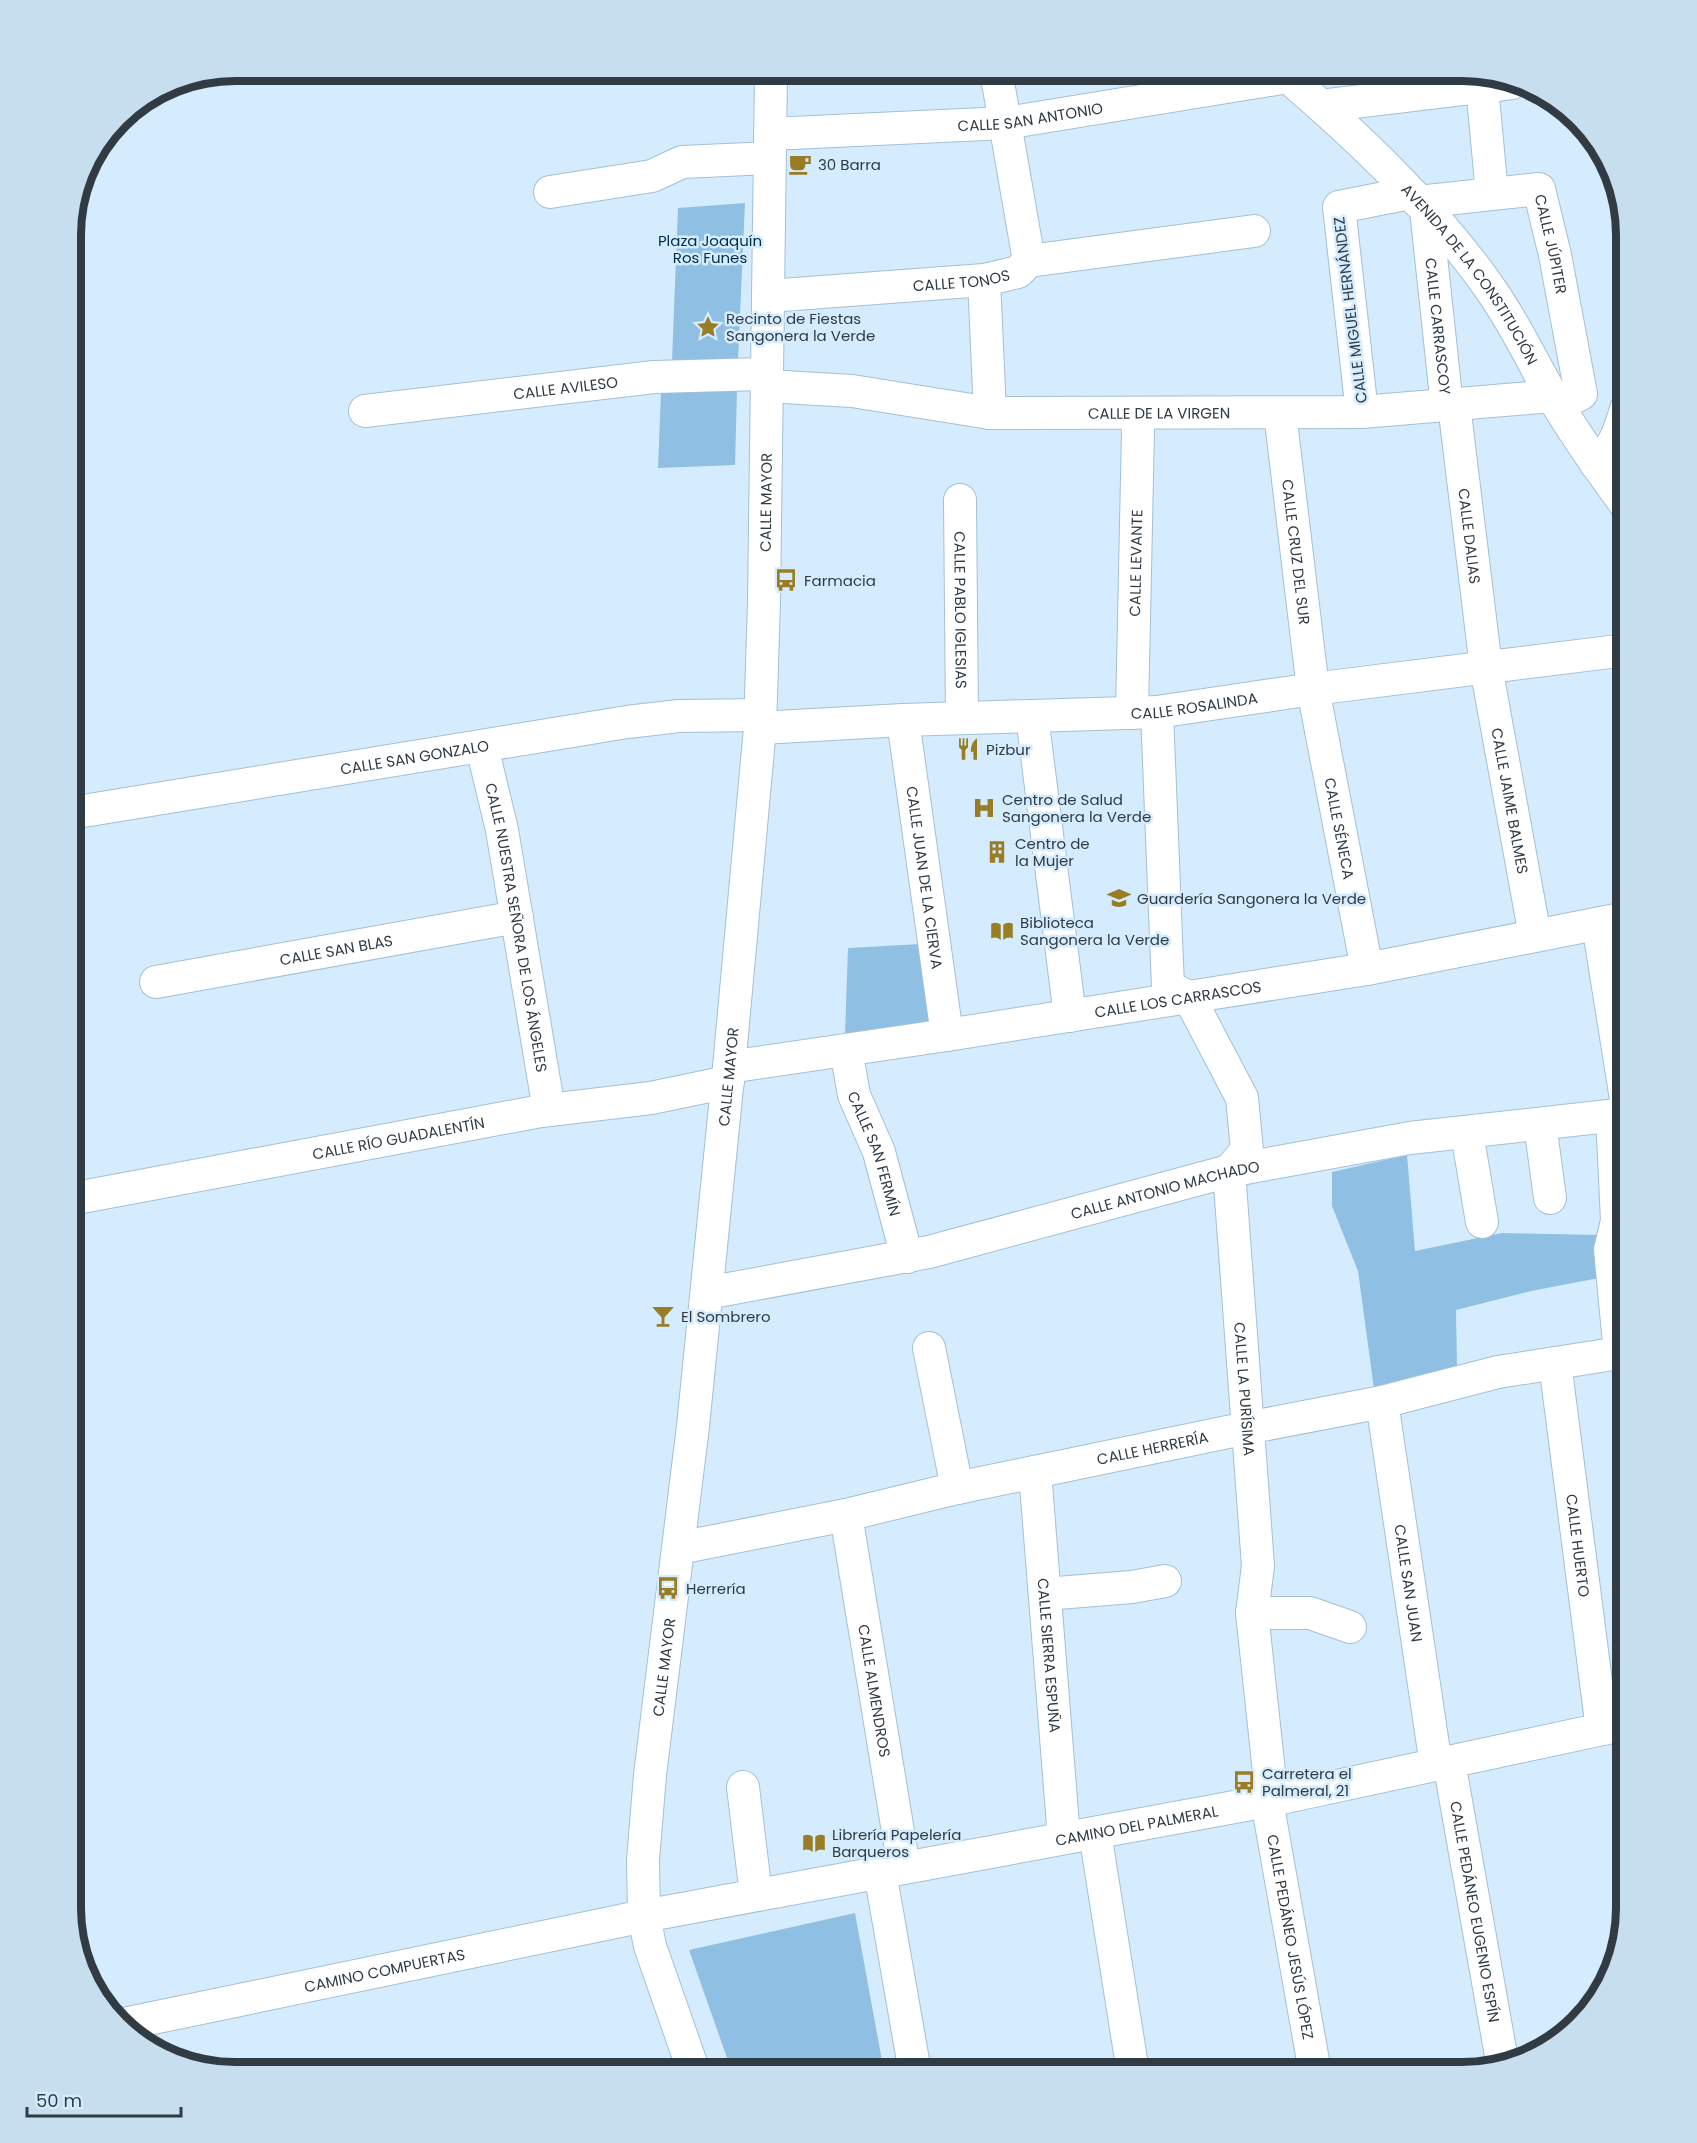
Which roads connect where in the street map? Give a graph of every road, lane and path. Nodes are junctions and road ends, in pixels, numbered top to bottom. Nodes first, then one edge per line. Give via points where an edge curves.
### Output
1 (771, 81) edge
2 (998, 81) edge
3 (1245, 81) edge
4 (1293, 81) edge
5 (1493, 84) edge
6 (1502, 86) edge
7 (1321, 106) junction
8 (1006, 123) junction
9 (770, 146) junction
10 (550, 192) dead end
11 (1492, 193) junction
12 (1418, 202) junction
13 (1254, 231) dead end
14 (1029, 261) junction
15 (984, 280) junction
16 (768, 296) junction
17 (767, 380) junction
18 (1555, 401) junction
19 (1450, 406) junction
20 (365, 411) dead end
21 (990, 412) junction
22 (1362, 412) junction
23 (1280, 413) junction
24 (1135, 414) junction
25 (1616, 440) edge
26 (1596, 464) junction
27 (1616, 491) edge
28 (960, 500) dead end
29 (1616, 651) edge
30 (1486, 667) junction
31 (1313, 689) junction
32 (1144, 713) junction
33 (1032, 716) junction
34 (962, 718) junction
35 (903, 720) junction
36 (760, 722) junction
37 (482, 747) junction
38 (81, 811) edge
39 (517, 917) junction
40 (1612, 921) edge
41 (1535, 936) junction
42 (1367, 969) junction
43 (156, 982) dead end
44 (1190, 997) junction
45 (1616, 997) edge
46 (1070, 1016) junction
47 (947, 1035) junction
48 (846, 1050) junction
49 (729, 1075) junction
50 (549, 1110) junction
51 (1616, 1111) edge
52 (1540, 1124) junction
53 (1467, 1133) junction
54 (1229, 1171) junction
55 (81, 1197) edge
56 (1550, 1198) dead end
57 (1482, 1222) dead end
58 (1616, 1235) edge
59 (907, 1257) junction
60 (707, 1293) junction
61 (1616, 1297) edge
62 (929, 1348) dead end
63 (1616, 1353) edge
64 (1555, 1363) junction
65 (1382, 1402) junction
66 (1247, 1428) junction
67 (1035, 1472) junction
68 (957, 1488) junction
69 (846, 1515) junction
70 (679, 1548) junction
71 (1165, 1581) dead end
72 (1045, 1594) junction
73 (1252, 1613) junction
74 (1350, 1628) dead end
75 (1614, 1726) edge
76 (1442, 1763) junction
77 (743, 1787) dead end
78 (1269, 1801) junction
79 (1095, 1833) junction
80 (1064, 1838) junction
81 (892, 1870) junction
82 (756, 1895) junction
83 (644, 1916) junction
84 (131, 2022) edge
85 (1501, 2057) edge
86 (690, 2062) edge
87 (914, 2062) edge
88 (1131, 2062) edge
89 (1313, 2062) edge

1 - 9 street, CALLE MAYOR
2 - 8 street
3 - 8 street, CALLE SAN ANTONIO
4 - 7 street, AVENIDA DE LA CONSTITUCIÓN
5 - 7 street
6 - 11 street
7 - 12 street, AVENIDA DE LA CONSTITUCIÓN
8 - 9 street, CALLE SAN ANTONIO
8 - 14 street
9 - 10 street, CALLE SAN ANTONIO via 682,162 652,176
9 - 16 street, CALLE MAYOR
11 - 12 street, CALLE JÚPITER
11 - 18 street, CALLE JÚPITER via 1539,189 1581,394
12 - 18 street, AVENIDA DE LA CONSTITUCIÓN via 1498,300
12 - 19 street, CALLE CARRASCOY
12 - 22 street, CALLE MIGUEL HERNÁNDEZ via 1339,207
13 - 14 street, CALLE TONOS
14 - 15 street, CALLE TONOS via 1018,272
15 - 16 street, CALLE TONOS
15 - 21 street
16 - 17 street, CALLE MAYOR
17 - 20 street, CALLE AVILESO via 654,377
17 - 21 street, CALLE DE LA VIRGEN
17 - 36 street, CALLE MAYOR
18 - 19 street, CALLE DE LA VIRGEN
18 - 26 street, AVENIDA DE LA CONSTITUCIÓN
19 - 22 street, CALLE DE LA VIRGEN
19 - 30 street, CALLE DALIAS
21 - 24 street, CALLE DE LA VIRGEN
22 - 23 street, CALLE DE LA VIRGEN
23 - 24 street, CALLE DE LA VIRGEN
23 - 31 street, CALLE CRUZ DEL SUR
24 - 32 street, CALLE LEVANTE
25 - 26 street
26 - 27 street, AVENIDA DE LA CONSTITUCIÓN
28 - 34 street, CALLE PABLO IGLESIAS
29 - 30 street, CALLE ROSALINDA
30 - 31 street, CALLE ROSALINDA
30 - 41 street, CALLE JAIME BALMES
31 - 32 street, CALLE ROSALINDA
31 - 42 street, CALLE SÉNECA
32 - 33 street, CALLE ROSALINDA
32 - 44 street, CALLE LEVANTE via 1168,987
33 - 34 street, CALLE ROSALINDA
33 - 46 street
34 - 35 street, CALLE ROSALINDA
35 - 36 street, CALLE ROSALINDA
35 - 47 street, CALLE JUAN DE LA CIERVA
36 - 37 street, CALLE SAN GONZALO via 679,716
36 - 49 street, CALLE MAYOR
37 - 38 street, CALLE SAN GONZALO
37 - 39 street, CALLE NUESTRA SEÑORA DE LOS ÁNGELES
39 - 43 street, CALLE SAN BLAS
39 - 50 street, CALLE NUESTRA SEÑORA DE LOS ÁNGELES
40 - 41 street, CALLE LOS CARRASCOS
40 - 45 street
41 - 42 street, CALLE LOS CARRASCOS
42 - 44 street, CALLE LOS CARRASCOS
44 - 46 street, CALLE LOS CARRASCOS
44 - 54 street via 1242,1098 1247,1150
46 - 47 street, CALLE LOS CARRASCOS
47 - 48 street, CALLE LOS CARRASCOS
48 - 49 street, CALLE LOS CARRASCOS
48 - 59 street, CALLE SAN FERMÍN via 854,1095 879,1152
49 - 50 street, CALLE RÍO GUADALENTÍN via 651,1098
49 - 60 street, CALLE MAYOR
50 - 55 street, CALLE RÍO GUADALENTÍN
51 - 52 street, CALLE ANTONIO MACHADO
52 - 53 street, CALLE ANTONIO MACHADO
52 - 56 street
53 - 54 street, CALLE ANTONIO MACHADO via 1410,1138
53 - 57 street
54 - 59 street, CALLE ANTONIO MACHADO
54 - 66 street, CALLE LA PURÍSIMA
58 - 61 street via 1610,1250
59 - 60 street, CALLE ANTONIO MACHADO
60 - 70 street, CALLE MAYOR
62 - 68 street
63 - 64 street, CALLE HERRERÍA
64 - 65 street, CALLE HERRERÍA via 1498,1372
64 - 75 street, CALLE HUERTO
65 - 66 street, CALLE HERRERÍA
65 - 76 street, CALLE SAN JUAN
66 - 67 street, CALLE HERRERÍA
66 - 73 street, CALLE LA PURÍSIMA via 1258,1566
67 - 68 street, CALLE HERRERÍA
67 - 72 street, CALLE SIERRA ESPUÑA
68 - 69 street, CALLE HERRERÍA
69 - 70 street, CALLE HERRERÍA
69 - 81 street, CALLE ALMENDROS
70 - 83 street, CALLE MAYOR via 646,1810
71 - 72 street
72 - 80 street, CALLE SIERRA ESPUÑA
73 - 74 street via 1310,1613
73 - 78 street, CALLE LA PURÍSIMA
75 - 76 street, CAMINO DEL PALMERAL
76 - 78 street, CAMINO DEL PALMERAL
76 - 85 street, CALLE PEDÁNEO EUGENIO ESPÍN
77 - 82 street
78 - 79 street, CAMINO DEL PALMERAL
78 - 89 street, CALLE PEDÁNEO JESÚS LÓPEZ
79 - 80 street, CAMINO DEL PALMERAL
79 - 88 street
80 - 81 street, CAMINO DEL PALMERAL
81 - 82 street, CAMINO DEL PALMERAL
81 - 87 street, CALLE ALMENDROS
82 - 83 street, CAMINO DEL PALMERAL
83 - 84 street, CAMINO COMPUERTAS
83 - 86 street, CALLE MAYOR via 655,1963

